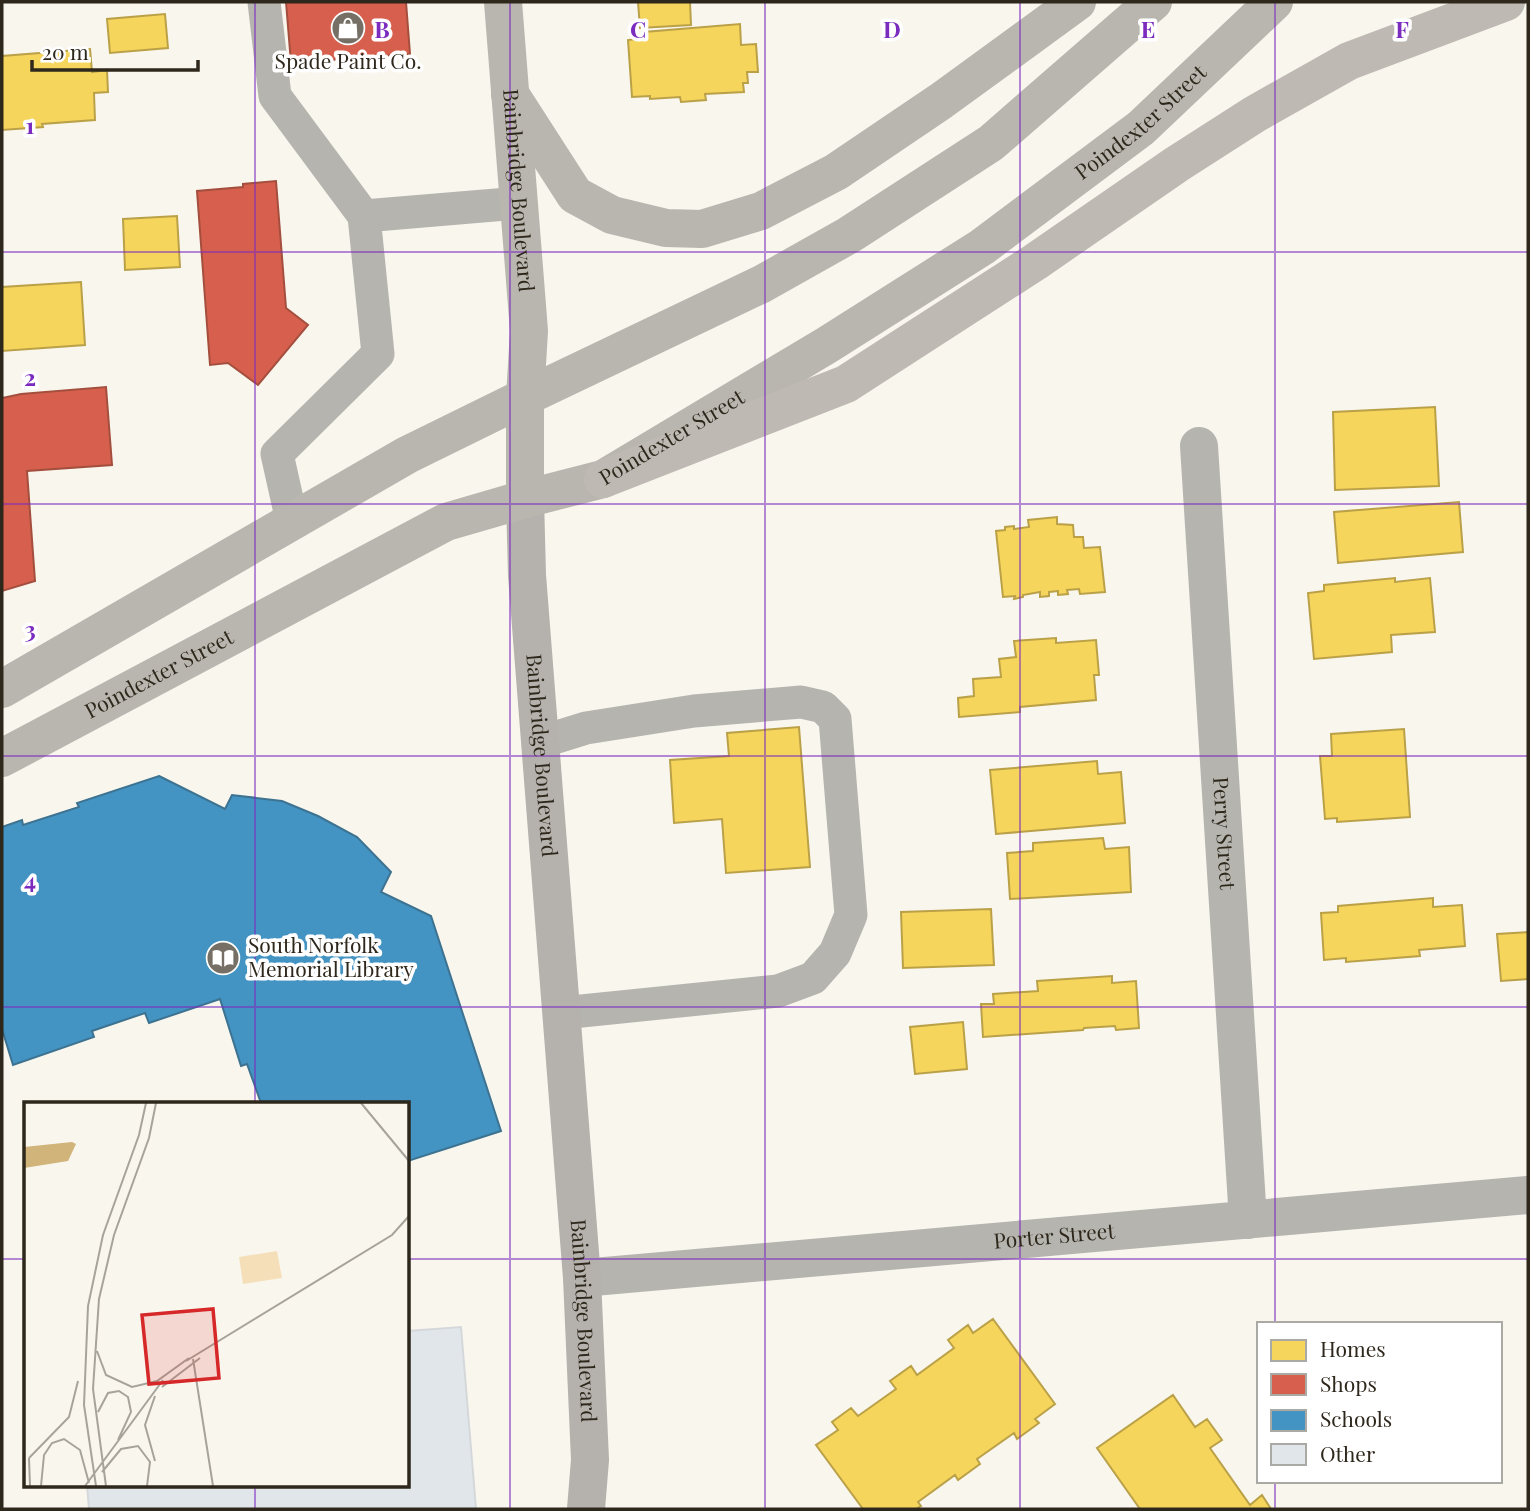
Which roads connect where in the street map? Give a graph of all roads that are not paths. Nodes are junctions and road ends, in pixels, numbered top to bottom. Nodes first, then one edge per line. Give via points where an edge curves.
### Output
1 (264, 2) edge
2 (503, 2) edge
3 (1077, 2) edge
4 (1153, 2) edge
5 (1274, 2) edge
6 (1506, 2) edge
7 (510, 94) junction
8 (519, 203) junction
9 (364, 216) junction
10 (525, 397) junction
11 (1199, 446) dead end
12 (603, 479) junction
13 (525, 499) junction
14 (292, 521) junction
15 (2, 689) edge
16 (541, 742) junction
17 (2, 758) edge
18 (562, 1013) junction
19 (1528, 1195) edge
20 (1248, 1220) junction
21 (582, 1278) junction
22 (586, 1509) edge

1 - 9 lane via 275,96
2 - 7 main road, Bainbridge Boulevard
3 - 7 main road via 836,172 761,211 702,229 666,228 612,215 575,195
4 - 10 main road via 991,143 872,220 762,284
5 - 12 main road, Poindexter Street via 1141,128 982,247
6 - 12 highway via 1349,61 1255,114 846,384
7 - 8 main road, Bainbridge Boulevard
8 - 9 lane
8 - 10 main road, Bainbridge Boulevard via 529,331
9 - 14 lane via 377,354 277,454
10 - 13 main road, Bainbridge Boulevard
10 - 14 main road via 407,455
11 - 20 street, Perry Street
12 - 13 main road, Poindexter Street
13 - 16 street, Bainbridge Boulevard
13 - 17 main road, Poindexter Street via 446,522
14 - 15 main road
16 - 18 street, Bainbridge Boulevard
16 - 18 lane via 586,728 695,711 801,702 823,707 835,719 851,915 835,953 813,978 778,991
18 - 21 street, Bainbridge Boulevard
19 - 20 street, Porter Street
20 - 21 street, Porter Street
21 - 22 street, Bainbridge Boulevard via 590,1460

